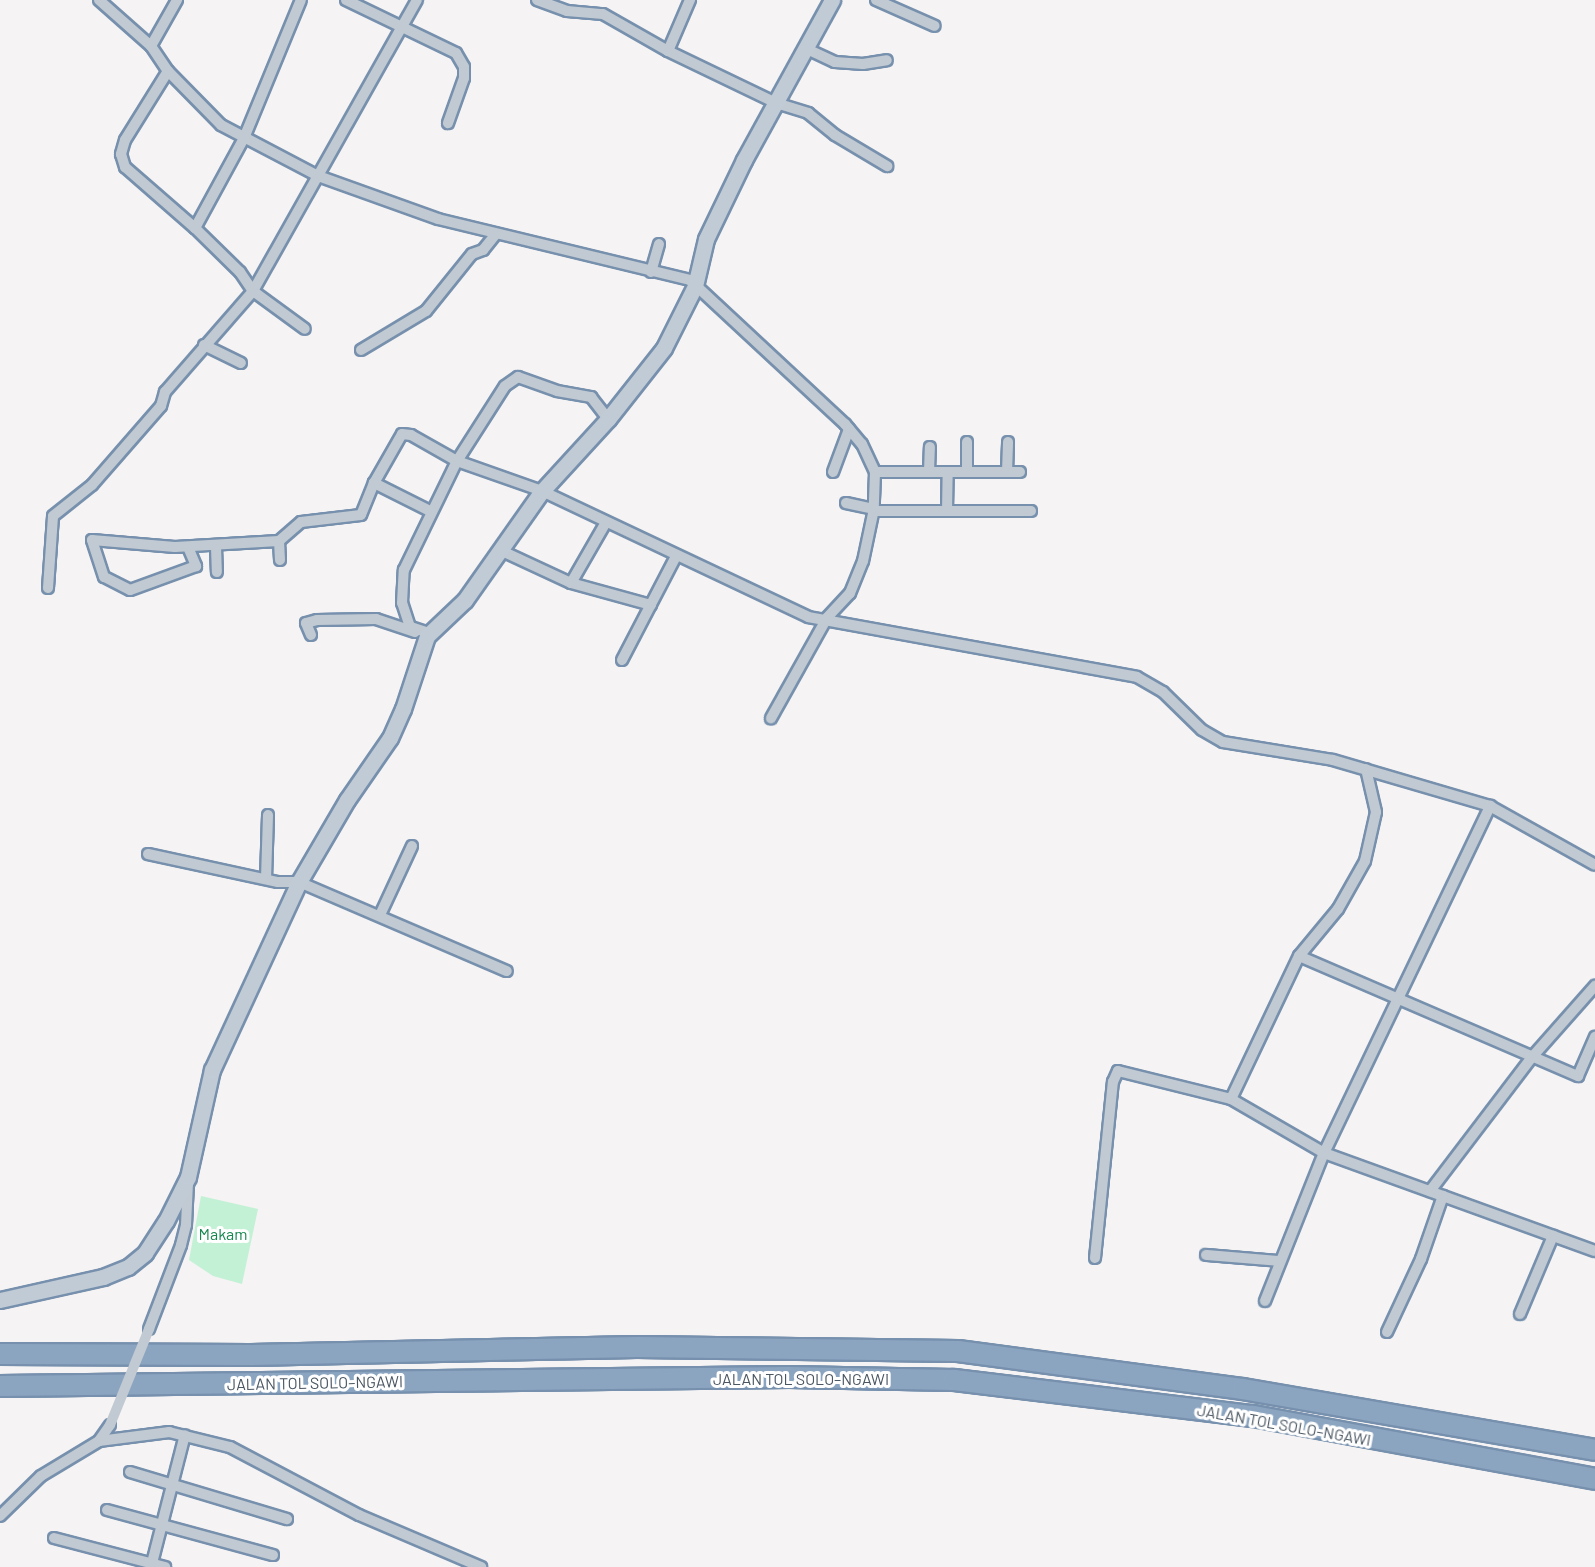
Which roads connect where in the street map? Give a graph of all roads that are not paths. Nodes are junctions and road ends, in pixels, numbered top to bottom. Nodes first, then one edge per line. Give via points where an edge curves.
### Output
1 (99, 0) edge
2 (177, 0) edge
3 (301, 0) edge
4 (346, 0) edge
5 (417, 0) edge
6 (537, 0) edge
7 (690, 0) edge
8 (832, 0) edge
9 (876, 0) edge
10 (934, 26) dead end
11 (401, 27) junction
12 (151, 46) junction
13 (807, 49) junction
14 (668, 51) junction
15 (887, 60) dead end
16 (168, 71) junction
17 (776, 103) junction
18 (448, 123) dead end
19 (244, 138) junction
20 (887, 166) dead end
21 (318, 176) junction
22 (195, 228) junction
23 (496, 234) junction
24 (659, 244) dead end
25 (651, 272) junction
26 (695, 286) junction
27 (253, 291) junction
28 (304, 329) dead end
29 (204, 345) junction
30 (361, 350) dead end
31 (242, 363) dead end
32 (608, 418) junction
33 (849, 429) junction
34 (967, 442) dead end
35 (1008, 442) dead end
36 (930, 447) dead end
37 (457, 461) junction
38 (875, 471) junction
39 (833, 472) dead end
40 (929, 472) junction
41 (948, 472) junction
42 (967, 472) junction
43 (1007, 472) junction
44 (1020, 472) dead end
45 (374, 483) junction
46 (542, 491) junction
47 (846, 503) dead end
48 (874, 510) junction
49 (430, 511) junction
50 (947, 511) junction
51 (1031, 511) dead end
52 (605, 524) junction
53 (279, 541) junction
54 (188, 547) junction
55 (216, 547) junction
56 (502, 551) junction
57 (675, 558) junction
58 (280, 560) dead end
59 (217, 572) dead end
60 (571, 583) junction
61 (48, 588) dead end
62 (651, 605) junction
63 (827, 618) junction
64 (428, 634) junction
65 (311, 635) dead end
66 (622, 660) dead end
67 (771, 718) dead end
68 (1366, 769) junction
69 (1490, 806) junction
70 (268, 815) dead end
71 (412, 846) dead end
72 (148, 854) dead end
73 (1595, 864) edge
74 (266, 879) junction
75 (299, 882) junction
76 (380, 915) junction
77 (1299, 956) junction
78 (507, 970) dead end
79 (1595, 986) edge
80 (1399, 997) junction
81 (1595, 1037) edge
82 (1533, 1056) junction
83 (1231, 1099) junction
84 (1324, 1153) junction
85 (188, 1177) junction
86 (1430, 1191) junction
87 (1443, 1196) junction
88 (1553, 1236) junction
89 (1595, 1251) edge
90 (1206, 1255) dead end
91 (1095, 1258) dead end
92 (1280, 1261) junction
93 (0, 1300) edge
94 (1265, 1300) dead end
95 (1520, 1314) dead end
96 (1387, 1332) dead end
97 (0, 1354) edge
98 (0, 1386) edge
99 (184, 1435) junction
100 (99, 1441) junction
101 (1595, 1450) edge
102 (130, 1472) dead end
103 (1595, 1479) edge
104 (171, 1487) junction
105 (107, 1510) dead end
106 (0, 1516) edge
107 (287, 1519) dead end
108 (162, 1524) junction
109 (54, 1538) dead end
110 (273, 1555) dead end
111 (151, 1565) edge
112 (165, 1567) edge
113 (481, 1567) edge

1 - 12 street
2 - 12 street
3 - 19 street
4 - 11 street
5 - 11 street
6 - 14 street via 567,11 603,14
7 - 14 street
8 - 13 street
9 - 10 street
11 - 18 street via 456,53 462,60 464,78
11 - 21 street
12 - 16 street
13 - 15 street via 835,62 863,64
13 - 17 street
14 - 17 street
16 - 19 street via 221,125
16 - 22 street via 121,154 133,177
17 - 20 street via 808,113 835,135
17 - 26 street via 706,239
19 - 21 street
19 - 22 street
21 - 23 street via 438,219
21 - 27 street
22 - 27 street via 240,272
23 - 25 street via 605,257
23 - 30 street via 483,250 472,254 426,310
24 - 25 street
25 - 26 street via 690,280
26 - 32 street via 664,348
26 - 33 street
27 - 28 street
27 - 29 street
29 - 31 street
29 - 61 street via 165,392 161,406 92,485 53,516
32 - 37 street via 591,397 514,377
32 - 46 street
33 - 38 street via 862,444
33 - 39 street
34 - 42 street
35 - 43 street
36 - 40 street
37 - 45 street via 411,435 402,434
37 - 46 street
37 - 49 street
38 - 40 street
38 - 48 street
40 - 41 street
41 - 42 street
41 - 50 street
42 - 43 street
43 - 44 street
45 - 49 street
45 - 53 street via 361,514 301,522
46 - 52 street
46 - 56 street
47 - 48 street
48 - 50 street
48 - 63 street via 858,577 850,593
49 - 64 street via 404,570 401,588 410,627
50 - 51 street
52 - 57 street
52 - 60 street
53 - 55 street
53 - 58 street
54 - 54 street via 96,538 92,540 104,577 129,590 196,566
54 - 55 street
55 - 59 street
56 - 60 street
56 - 64 street via 465,600
57 - 62 street
57 - 63 street via 789,610
60 - 62 street
62 - 66 street
63 - 67 street
63 - 68 street via 842,624 1127,674 1162,692 1202,730 1223,742 1306,754
64 - 65 street via 376,619 310,620 306,623
64 - 75 street via 390,738 347,800
68 - 69 street
68 - 77 street via 1376,812 1365,861 1338,909
69 - 73 street
69 - 80 street
70 - 74 street
71 - 76 street
72 - 74 street
74 - 75 street
75 - 76 street
75 - 85 street via 212,1070
76 - 78 street
77 - 80 street
77 - 83 street
79 - 82 street
80 - 82 street
80 - 84 street
81 - 82 street via 1578,1076
82 - 86 street
83 - 84 street
83 - 91 street via 1138,1073 1115,1074
84 - 86 street
84 - 92 street
85 - 93 street via 151,1244 128,1266 103,1277
85 - 100 street, bridge via 186,1225 149,1329 110,1425
86 - 87 street
87 - 88 street
87 - 96 street via 1421,1259
88 - 89 street
88 - 95 street
90 - 92 street
92 - 94 street
97 - 101 highway, JALAN TOL SOLO–NGAWI via 251,1355 637,1347 958,1351 1243,1389
98 - 103 highway, JALAN TOL SOLO–NGAWI via 789,1377 954,1380 1253,1416
99 - 100 street via 154,1431
99 - 104 street
99 - 113 street via 230,1447 359,1515
100 - 106 street via 41,1476
102 - 104 street
104 - 107 street
104 - 108 street
105 - 108 street
108 - 110 street
108 - 111 street
109 - 111 street
111 - 112 street

